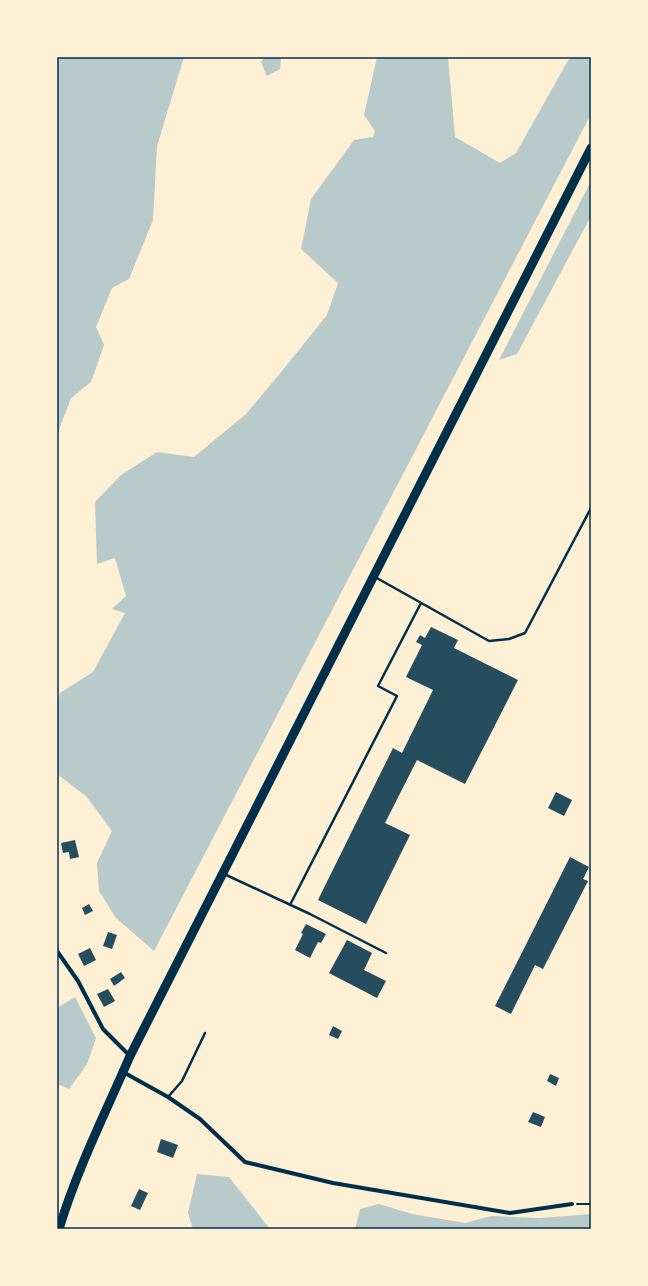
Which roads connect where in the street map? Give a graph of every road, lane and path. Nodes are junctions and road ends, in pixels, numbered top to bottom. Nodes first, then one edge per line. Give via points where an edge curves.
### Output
1 (591, 148) edge
2 (591, 508) edge
3 (374, 576) junction
4 (421, 603) junction
5 (222, 873) junction
6 (290, 905) junction
7 (57, 950) edge
8 (386, 953) dead end
9 (205, 1033) dead end
10 (130, 1056) junction
11 (123, 1072) junction
12 (168, 1097) junction
13 (572, 1204) joint
14 (591, 1204) edge
15 (60, 1229) edge

1 - 3 main road
2 - 4 lane via 525,633 509,639 489,641
3 - 4 lane
3 - 5 main road
4 - 6 lane via 378,686 397,696
5 - 6 lane
5 - 10 main road
6 - 8 lane
7 - 10 street via 78,981 103,1029
9 - 12 lane via 182,1081
10 - 11 main road
11 - 12 street
11 - 15 main road via 77,1177
12 - 13 street via 200,1119 245,1162 333,1183 510,1213
13 - 14 path

